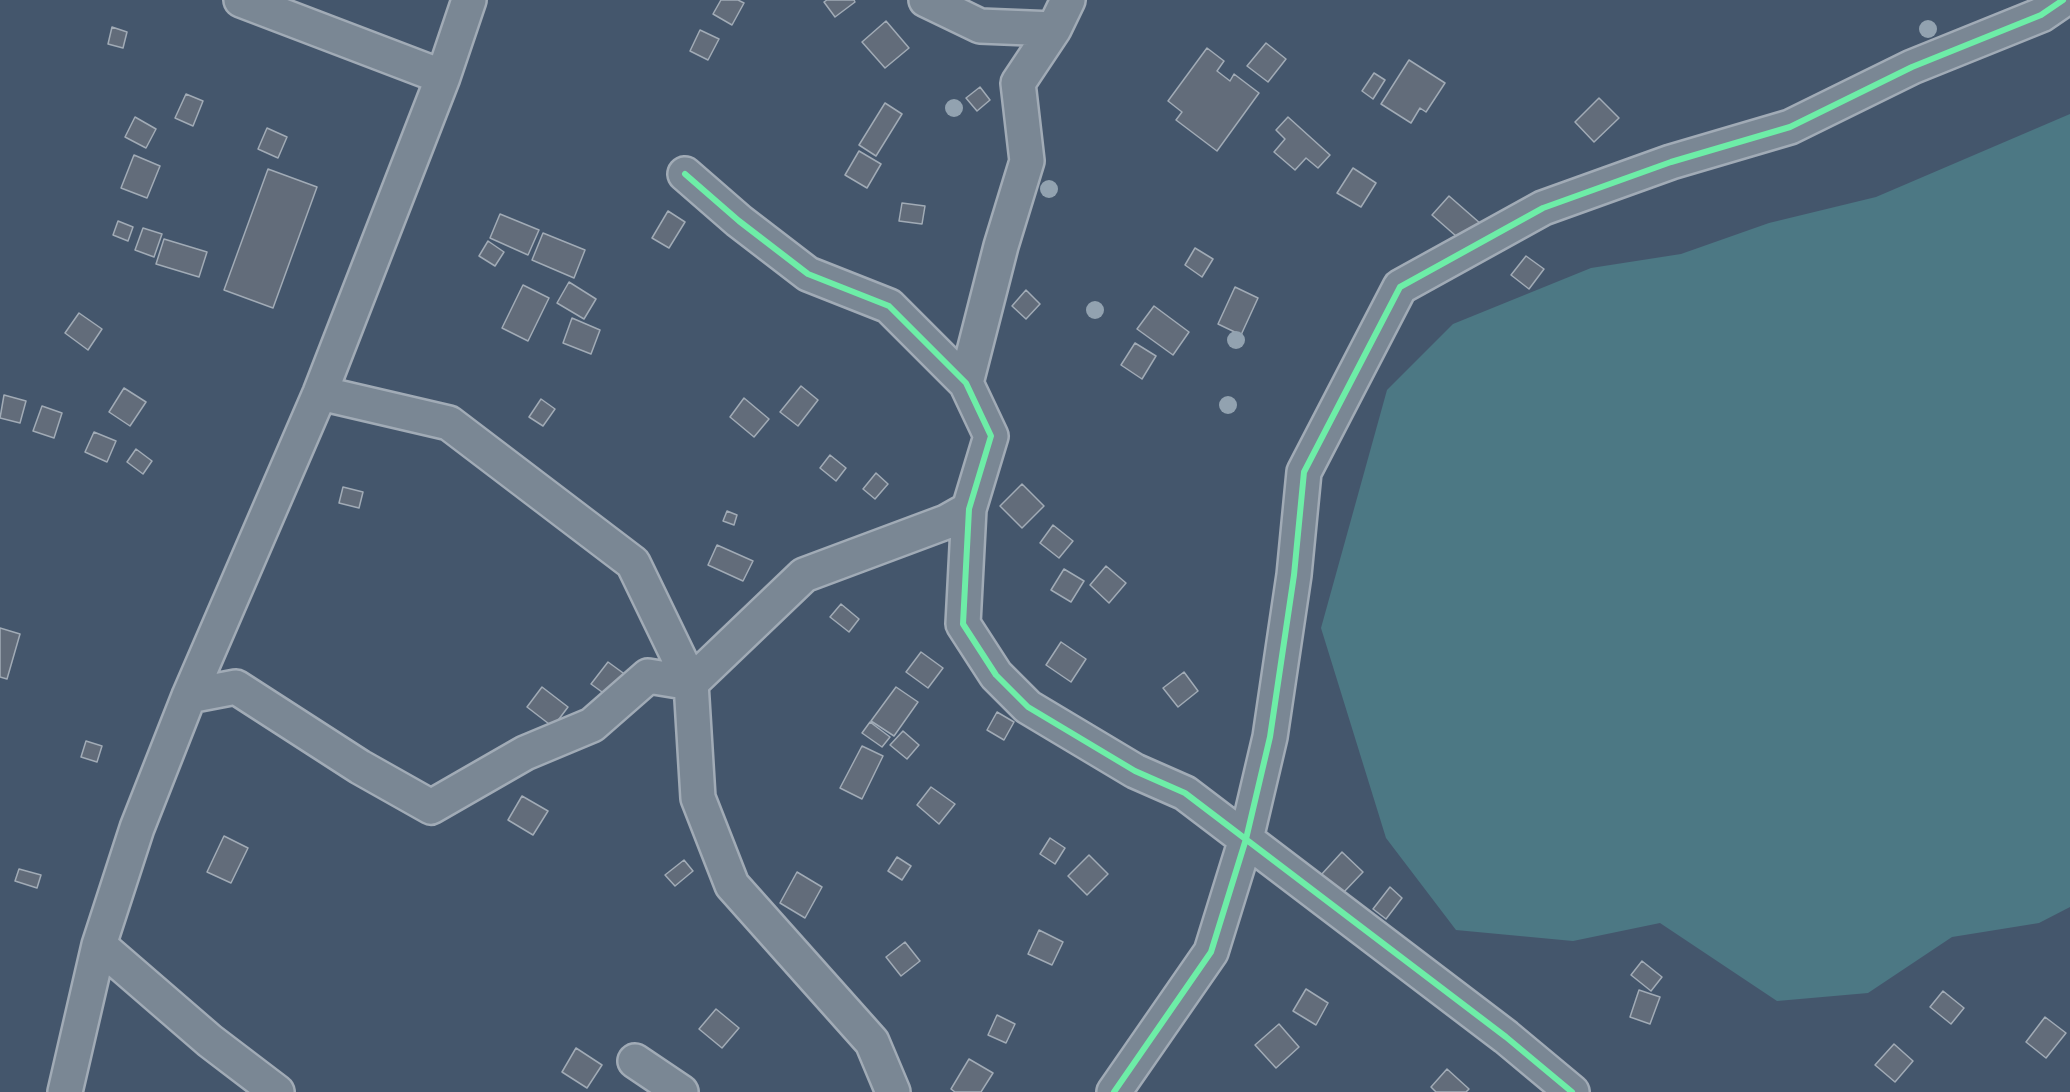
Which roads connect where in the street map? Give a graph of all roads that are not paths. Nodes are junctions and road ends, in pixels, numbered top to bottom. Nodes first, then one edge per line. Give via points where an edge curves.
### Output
1 (241, 0) edge
2 (469, 0) edge
3 (926, 0) edge
4 (1068, 0) edge
5 (2039, 5) edge
6 (1054, 29) junction
7 (443, 77) junction
8 (685, 174) dead end
9 (966, 383) junction
10 (320, 393) junction
11 (969, 509) junction
12 (691, 683) junction
13 (189, 696) junction
14 (1246, 839) junction
15 (99, 945) junction
16 (635, 1061) dead end
17 (1128, 1087) edge
18 (65, 1092) edge
19 (277, 1092) edge
20 (681, 1092) edge
21 (893, 1092) edge
22 (1572, 1092) edge

1 - 7 street
2 - 7 street
3 - 6 street via 980,26
4 - 6 street
5 - 14 street via 1790,127 1671,162 1543,208 1400,287 1304,472 1294,575 1270,737
6 - 9 street via 1018,83 1027,161
7 - 10 street
8 - 9 street via 808,274 888,306
9 - 11 street via 991,436
10 - 12 street via 449,423 633,563
10 - 13 street
11 - 12 street via 946,522 804,575
11 - 14 street via 963,624 996,675 1028,707 1135,771 1185,793
12 - 13 street via 648,676 592,725 525,753 431,807 360,767 236,687
12 - 21 street via 698,798 732,885 872,1042
13 - 15 street via 137,828
14 - 17 street via 1211,952
14 - 22 street
15 - 18 street
15 - 19 street via 210,1041
16 - 20 street

